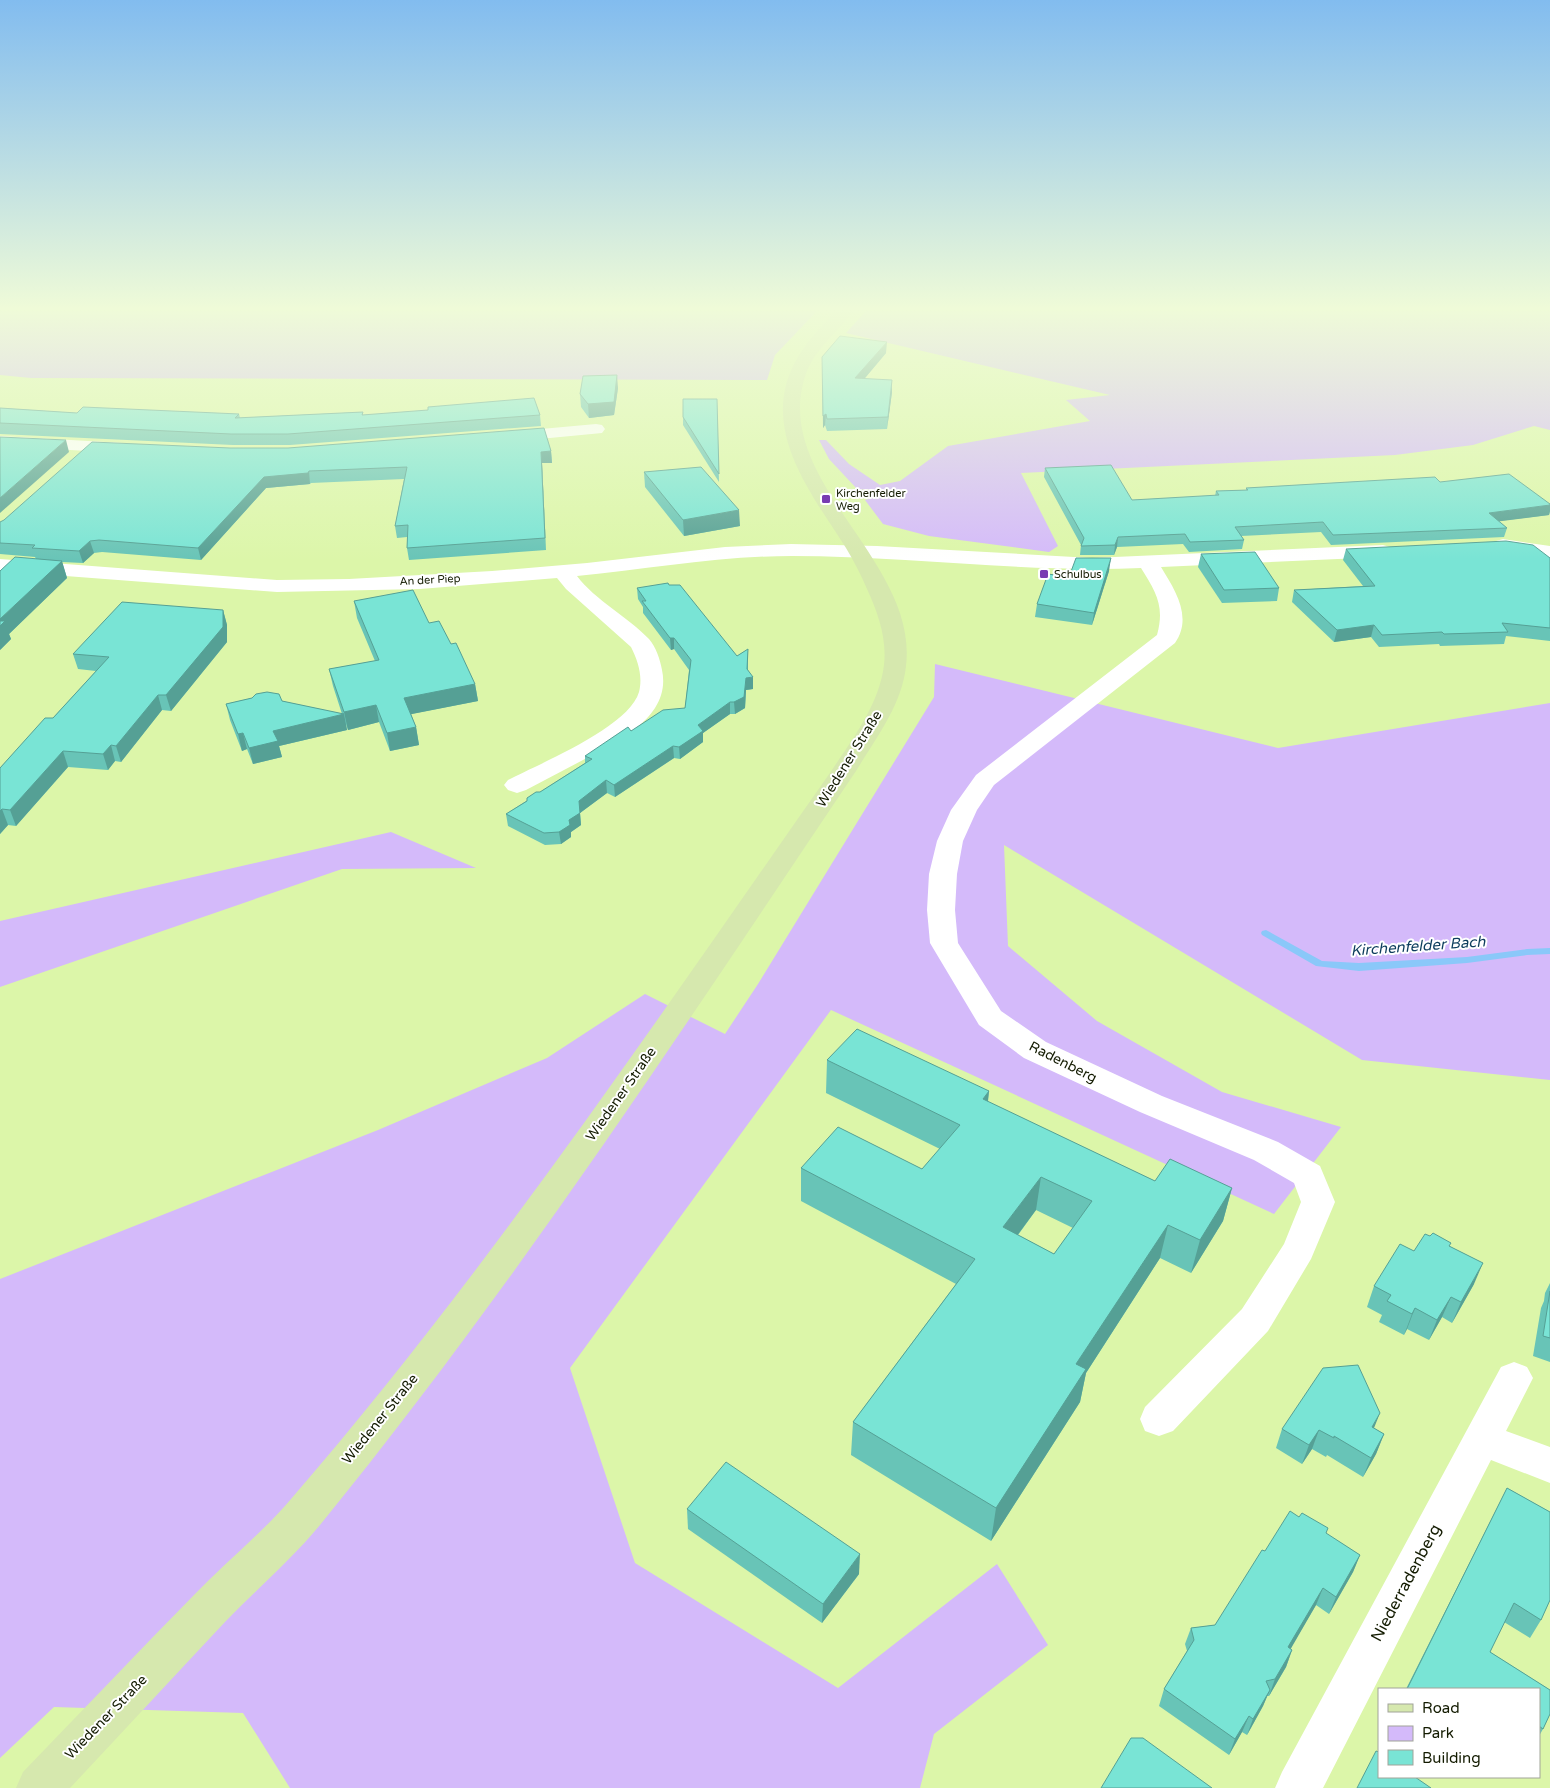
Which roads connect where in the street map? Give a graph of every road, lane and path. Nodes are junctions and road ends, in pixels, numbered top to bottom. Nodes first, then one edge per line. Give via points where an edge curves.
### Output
1 (793, 394) edge
2 (596, 429) dead end
3 (491, 438) edge
4 (0, 441) edge
5 (88, 447) junction
6 (136, 449) edge
7 (74, 460) edge
8 (1550, 538) edge
9 (1404, 550) edge
10 (859, 552) junction
11 (1550, 552) edge
12 (1148, 562) junction
13 (0, 565) edge
14 (563, 571) junction
15 (517, 785) dead end
16 (1514, 1378) dead end
17 (1158, 1419) dead end
18 (1481, 1439) junction
19 (1550, 1465) edge
20 (39, 1788) edge
21 (1298, 1788) edge

1 - 10 main road, Wiedener Straße via 793,431 803,461
2 - 3 street
4 - 5 street
5 - 6 street
5 - 7 street
8 - 11 street via 1493,546
9 - 12 street
10 - 12 street via 1046,564
10 - 14 street, An der Piep via 747,552
10 - 20 main road, Wiedener Straße via 894,625 895,666 881,709 844,771 595,1132 418,1372 303,1515
12 - 17 street, Radenberg via 1170,600 1172,622 1167,638 985,780 964,810 950,841 943,874 941,910 944,943 990,1018 1035,1050 1151,1104 1266,1150 1308,1175 1318,1202 1299,1249 1255,1320
13 - 14 street, An der Piep via 284,586 374,584
14 - 15 street via 573,586 642,644 649,660 651,690 645,705 613,735
16 - 18 street, Niederradenberg
18 - 19 street
18 - 21 street, Niederradenberg

